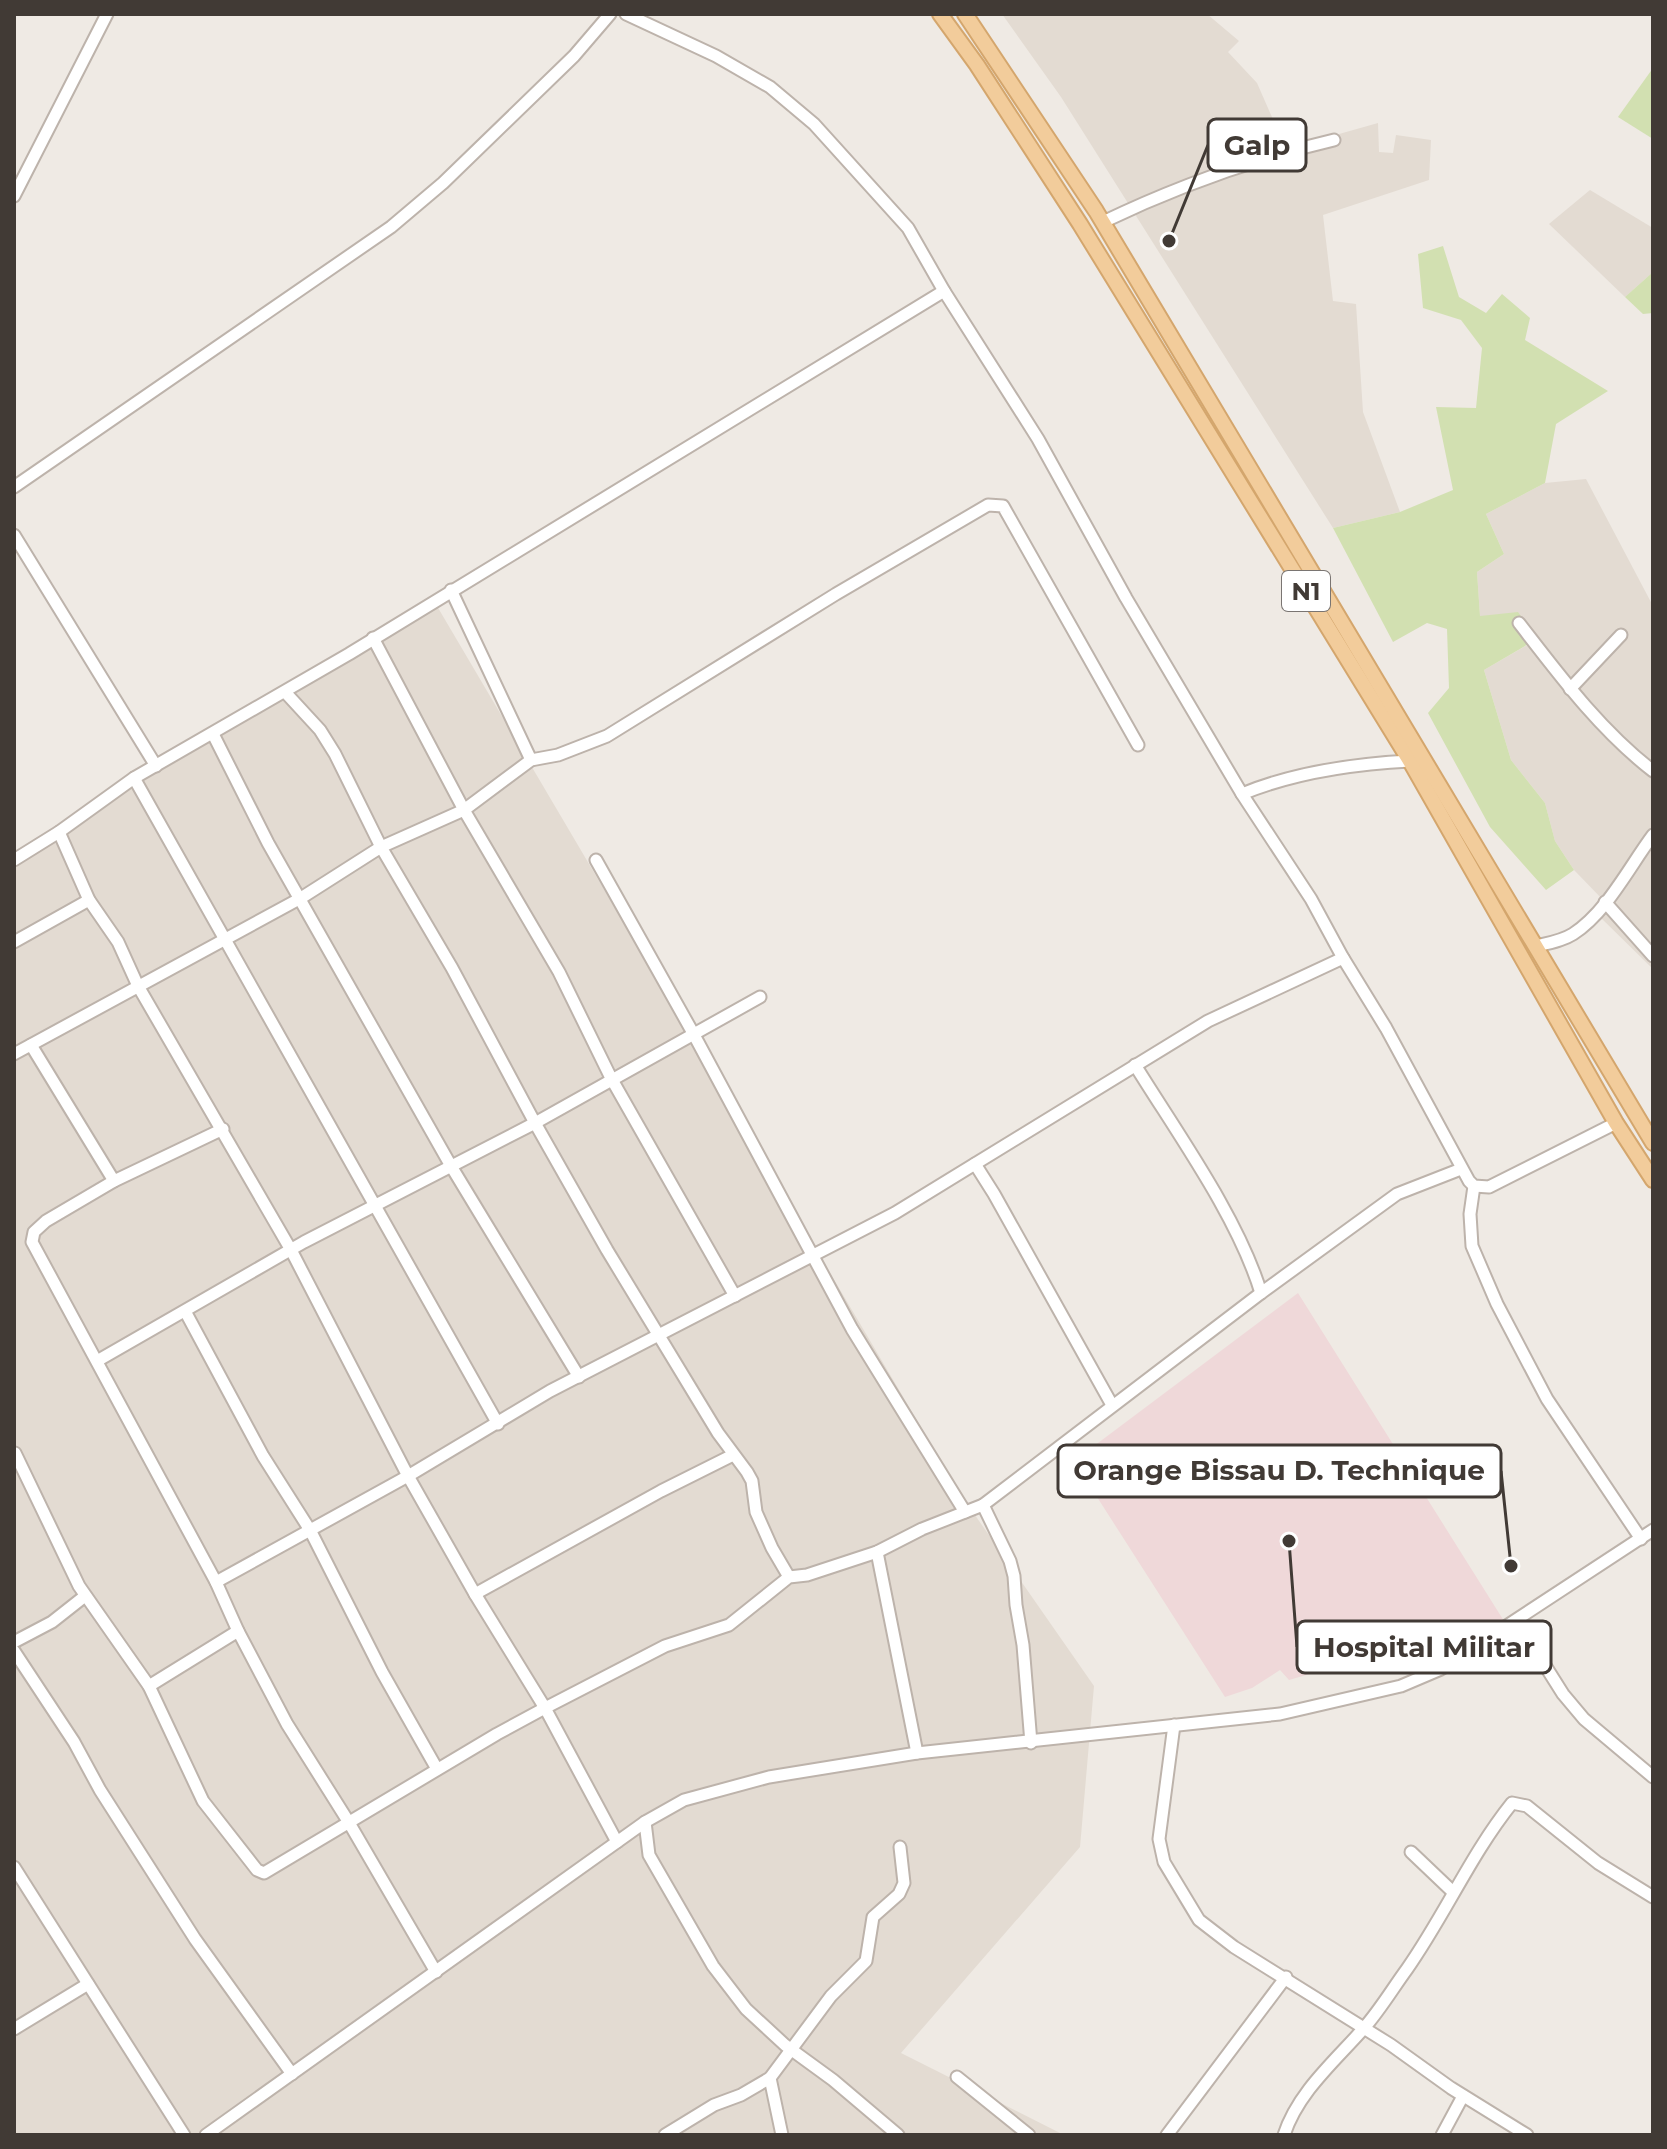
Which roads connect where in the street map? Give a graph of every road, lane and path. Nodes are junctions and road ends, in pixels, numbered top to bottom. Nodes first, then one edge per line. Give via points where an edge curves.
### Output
1 (107, 14) edge
2 (610, 14) edge
3 (626, 14) edge
4 (940, 14) edge
5 (965, 14) edge
6 (1334, 140) dead end
7 (14, 196) edge
8 (1103, 222) junction
9 (944, 291) junction
10 (14, 487) edge
11 (14, 535) edge
12 (451, 590) junction
13 (1519, 623) dead end
14 (1621, 635) dead end
15 (373, 638) junction
16 (1570, 689) junction
17 (285, 692) junction
18 (213, 734) junction
19 (1138, 745) dead end
20 (531, 760) junction
21 (1410, 761) junction
22 (156, 766) junction
23 (1653, 771) edge
24 (134, 778) junction
25 (1242, 794) junction
26 (464, 810) junction
27 (59, 832) junction
28 (1653, 835) edge
29 (381, 847) junction
30 (14, 860) edge
31 (596, 860) dead end
32 (301, 898) junction
33 (89, 900) junction
34 (1605, 902) junction
35 (224, 940) junction
36 (14, 942) edge
37 (1536, 946) junction
38 (1653, 956) edge
39 (1343, 958) junction
40 (138, 986) junction
41 (760, 997) dead end
42 (693, 1033) junction
43 (31, 1045) junction
44 (14, 1054) edge
45 (1135, 1065) junction
46 (611, 1078) junction
47 (535, 1123) junction
48 (1616, 1123) junction
49 (223, 1129) junction
50 (1653, 1143) edge
51 (975, 1164) junction
52 (451, 1166) junction
53 (1461, 1169) junction
54 (1653, 1180) edge
55 (114, 1181) junction
56 (1474, 1186) junction
57 (375, 1204) junction
58 (291, 1250) junction
59 (811, 1255) junction
60 (1261, 1293) junction
61 (735, 1296) junction
62 (185, 1311) junction
63 (658, 1337) junction
64 (97, 1361) junction
65 (579, 1377) junction
66 (1112, 1405) junction
67 (498, 1424) junction
68 (15, 1453) edge
69 (733, 1455) junction
70 (408, 1476) junction
71 (983, 1505) junction
72 (965, 1512) junction
73 (310, 1530) junction
74 (1653, 1530) edge
75 (1641, 1539) junction
76 (877, 1552) junction
77 (789, 1577) junction
78 (216, 1582) junction
79 (475, 1594) junction
80 (85, 1596) junction
81 (1517, 1621) junction
82 (238, 1631) junction
83 (14, 1642) edge
84 (14, 1651) edge
85 (149, 1686) junction
86 (545, 1708) junction
87 (1174, 1725) junction
88 (1031, 1743) junction
89 (917, 1753) junction
90 (437, 1769) junction
91 (1653, 1777) edge
92 (348, 1821) junction
93 (645, 1822) junction
94 (617, 1842) junction
95 (900, 1847) dead end
96 (1411, 1852) dead end
97 (14, 1867) edge
98 (1453, 1892) junction
99 (1653, 1897) edge
100 (436, 1972) junction
101 (1286, 1977) junction
102 (88, 1984) junction
103 (1364, 2028) junction
104 (14, 2029) edge
105 (790, 2049) junction
106 (292, 2074) junction
107 (957, 2077) dead end
108 (770, 2078) junction
109 (1463, 2096) junction
110 (184, 2135) edge
111 (206, 2135) edge
112 (665, 2135) edge
113 (782, 2135) edge
114 (898, 2135) edge
115 (1029, 2135) edge
116 (1167, 2135) edge
117 (1284, 2135) edge
118 (1442, 2135) edge
119 (1527, 2135) edge

1 - 7 street
2 - 10 street via 574,56 391,227
3 - 9 street via 745,71 793,105 908,228
4 - 21 main road, N1 via 1080,224
5 - 8 main road, N1
6 - 8 street via 1206,177
8 - 37 main road, N1
9 - 12 street
9 - 25 street via 1038,439
11 - 22 street
12 - 15 street
12 - 20 street
13 - 16 street
14 - 16 street
15 - 17 street
15 - 26 street
16 - 23 street
17 - 18 street
17 - 29 street via 335,754
18 - 22 street
18 - 32 street
19 - 20 street via 1003,506 988,505 607,736
20 - 26 street
21 - 25 street via 1320,770
21 - 48 main road, N1
22 - 24 street
24 - 27 street
24 - 35 street
25 - 39 street
26 - 29 street
26 - 46 street via 559,972
27 - 30 street
27 - 33 street
28 - 34 street
29 - 32 street
29 - 47 street
31 - 42 street
32 - 35 street
32 - 52 street
33 - 36 street
33 - 40 street via 118,942
34 - 37 street via 1575,933
34 - 38 street
35 - 40 street
35 - 57 street
37 - 50 main road, N1
39 - 45 street via 1208,1021
39 - 53 street
40 - 43 street
40 - 49 street
41 - 42 street
42 - 46 street
42 - 59 street
43 - 44 street
43 - 55 street
45 - 51 street
45 - 60 street via 1212,1190 1252,1264
46 - 47 street
46 - 61 street
47 - 52 street
47 - 63 street
48 - 54 main road, N1
48 - 56 street via 1500,1183
49 - 55 street
49 - 58 street
51 - 59 street via 895,1213
51 - 66 street
52 - 57 street
52 - 65 street
53 - 56 street
53 - 60 street via 1397,1194
55 - 64 street via 46,1221 32,1237 35,1253
56 - 75 street via 1472,1246 1497,1304 1547,1399
57 - 58 street
57 - 67 street
58 - 62 street
58 - 70 street
59 - 61 street
59 - 72 street via 880,1378
60 - 66 street
61 - 63 street
62 - 64 street
62 - 73 street via 263,1456
63 - 65 street
63 - 69 street
64 - 78 street
65 - 67 street
66 - 71 street
67 - 70 street
68 - 80 street
69 - 77 street via 752,1481 756,1512
69 - 79 street
70 - 73 street
70 - 79 street
71 - 72 street
71 - 88 street via 1014,1576
72 - 76 street
73 - 78 street
73 - 90 street
74 - 75 street
75 - 81 street
76 - 77 street
76 - 89 street
77 - 86 street via 729,1625 665,1646
78 - 82 street
79 - 86 street
80 - 83 street
80 - 85 street
81 - 87 street via 1441,1669 1401,1686 1280,1714
81 - 91 street via 1577,1711
82 - 85 street
82 - 92 street via 287,1724
84 - 106 street via 178,1913
85 - 92 street via 203,1801 257,1870 273,1869
86 - 90 street
86 - 94 street
87 - 88 street
87 - 101 street via 1159,1839 1164,1862 1199,1920
88 - 89 street
89 - 93 street via 769,1777 684,1800
90 - 92 street
92 - 100 street
93 - 94 street
93 - 105 street via 649,1855 713,1966 746,2009
94 - 100 street
95 - 105 street via 904,1883 873,1917 866,1961
96 - 98 street
97 - 102 street
98 - 99 street via 1506,1811 1518,1802
98 - 103 street
100 - 106 street
101 - 103 street
101 - 116 street
102 - 104 street
102 - 110 street
103 - 109 street
103 - 117 street via 1300,2103
105 - 108 street
105 - 114 street
106 - 111 street
107 - 115 street
108 - 112 street
108 - 113 street
109 - 118 street
109 - 119 street

